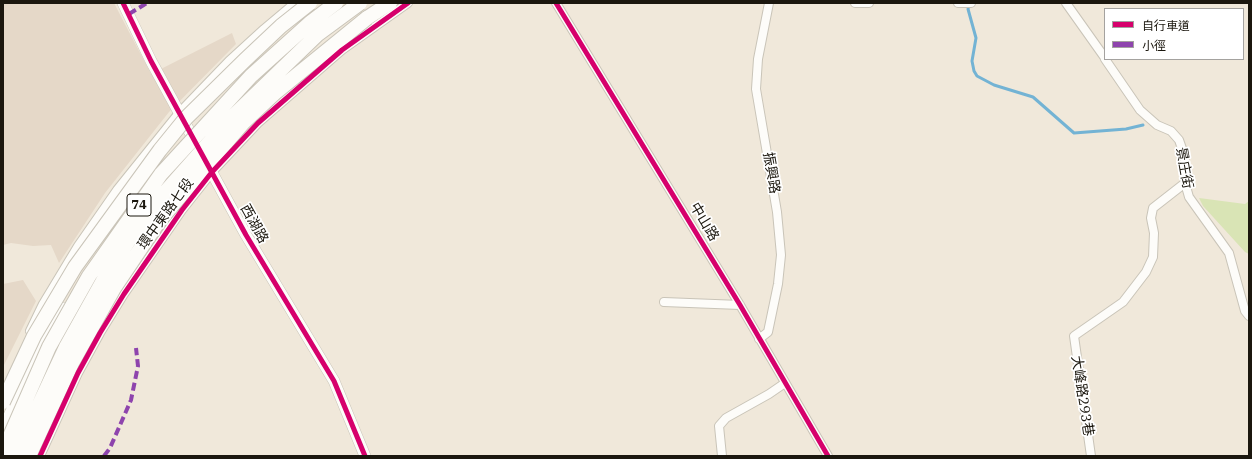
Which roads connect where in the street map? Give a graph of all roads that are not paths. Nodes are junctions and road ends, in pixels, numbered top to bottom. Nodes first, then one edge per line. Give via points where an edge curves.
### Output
1 (124, 3) edge
2 (295, 3) edge
3 (310, 3) edge
4 (327, 3) edge
5 (336, 3) edge
6 (360, 3) edge
7 (368, 3) edge
8 (390, 3) edge
9 (408, 3) edge
10 (556, 3) edge
11 (769, 3) edge
12 (855, 3) edge
13 (870, 3) edge
14 (958, 3) edge
15 (971, 3) edge
16 (1066, 3) edge
17 (1104, 58) edge
18 (1106, 60) edge
19 (179, 113) junction
20 (191, 134) junction
21 (202, 155) junction
22 (212, 172) junction
23 (1185, 182) junction
24 (664, 302) dead end
25 (740, 305) junction
26 (1249, 316) edge
27 (759, 339) junction
28 (785, 383) junction
29 (3, 389) edge
30 (3, 402) edge
31 (3, 429) edge
32 (3, 452) edge
33 (15, 456) edge
34 (19, 456) edge
35 (29, 456) edge
36 (40, 456) edge
37 (365, 456) edge
38 (722, 456) edge
39 (828, 456) edge
40 (1091, 456) edge

1 - 19 street, 西湖路
2 - 19 street via 235,56
3 - 30 highway, bridge via 245,60 186,118 160,150 75,266 34,336
4 - 20 street via 248,73
5 - 32 highway, 74, bridge via 251,76 161,174 89,276 49,347
6 - 33 highway, 74, bridge via 318,34 246,103 185,167 160,198 104,279 66,347
7 - 21 street, 環中東路七段 via 320,37 251,103
8 - 35 highway, bridge via 367,18 276,92 243,123 159,221 114,288 76,356
9 - 22 street, 環中東路七段 via 342,50 258,123
10 - 25 street, 中山路
11 - 27 street, 振興路 via 758,59 756,89 778,212 781,255 768,332
12 - 13 street
14 - 15 street
16 - 17 street, 景庄街
18 - 23 street, 景庄街 via 1140,110 1157,125 1172,131 1179,140 1185,156
19 - 20 street, 西湖路
19 - 29 street via 117,190 78,246 43,304
20 - 21 street, 西湖路
20 - 31 street via 158,171 113,232 40,344
21 - 22 street, 西湖路
21 - 34 street, 環中東路七段 via 162,200 107,281 69,349
22 - 36 street, 環中東路七段 via 182,210 100,333
22 - 37 street, 西湖路 via 267,273 334,381
23 - 26 street, 景庄街 via 1189,197 1229,253
23 - 40 street, 大峰路293巷 via 1153,208 1153,257 1146,272 1123,302 1074,336
24 - 25 street
25 - 27 street, 中山路
27 - 28 street, 中山路
28 - 38 street via 726,418 719,426
28 - 39 street, 中山路

